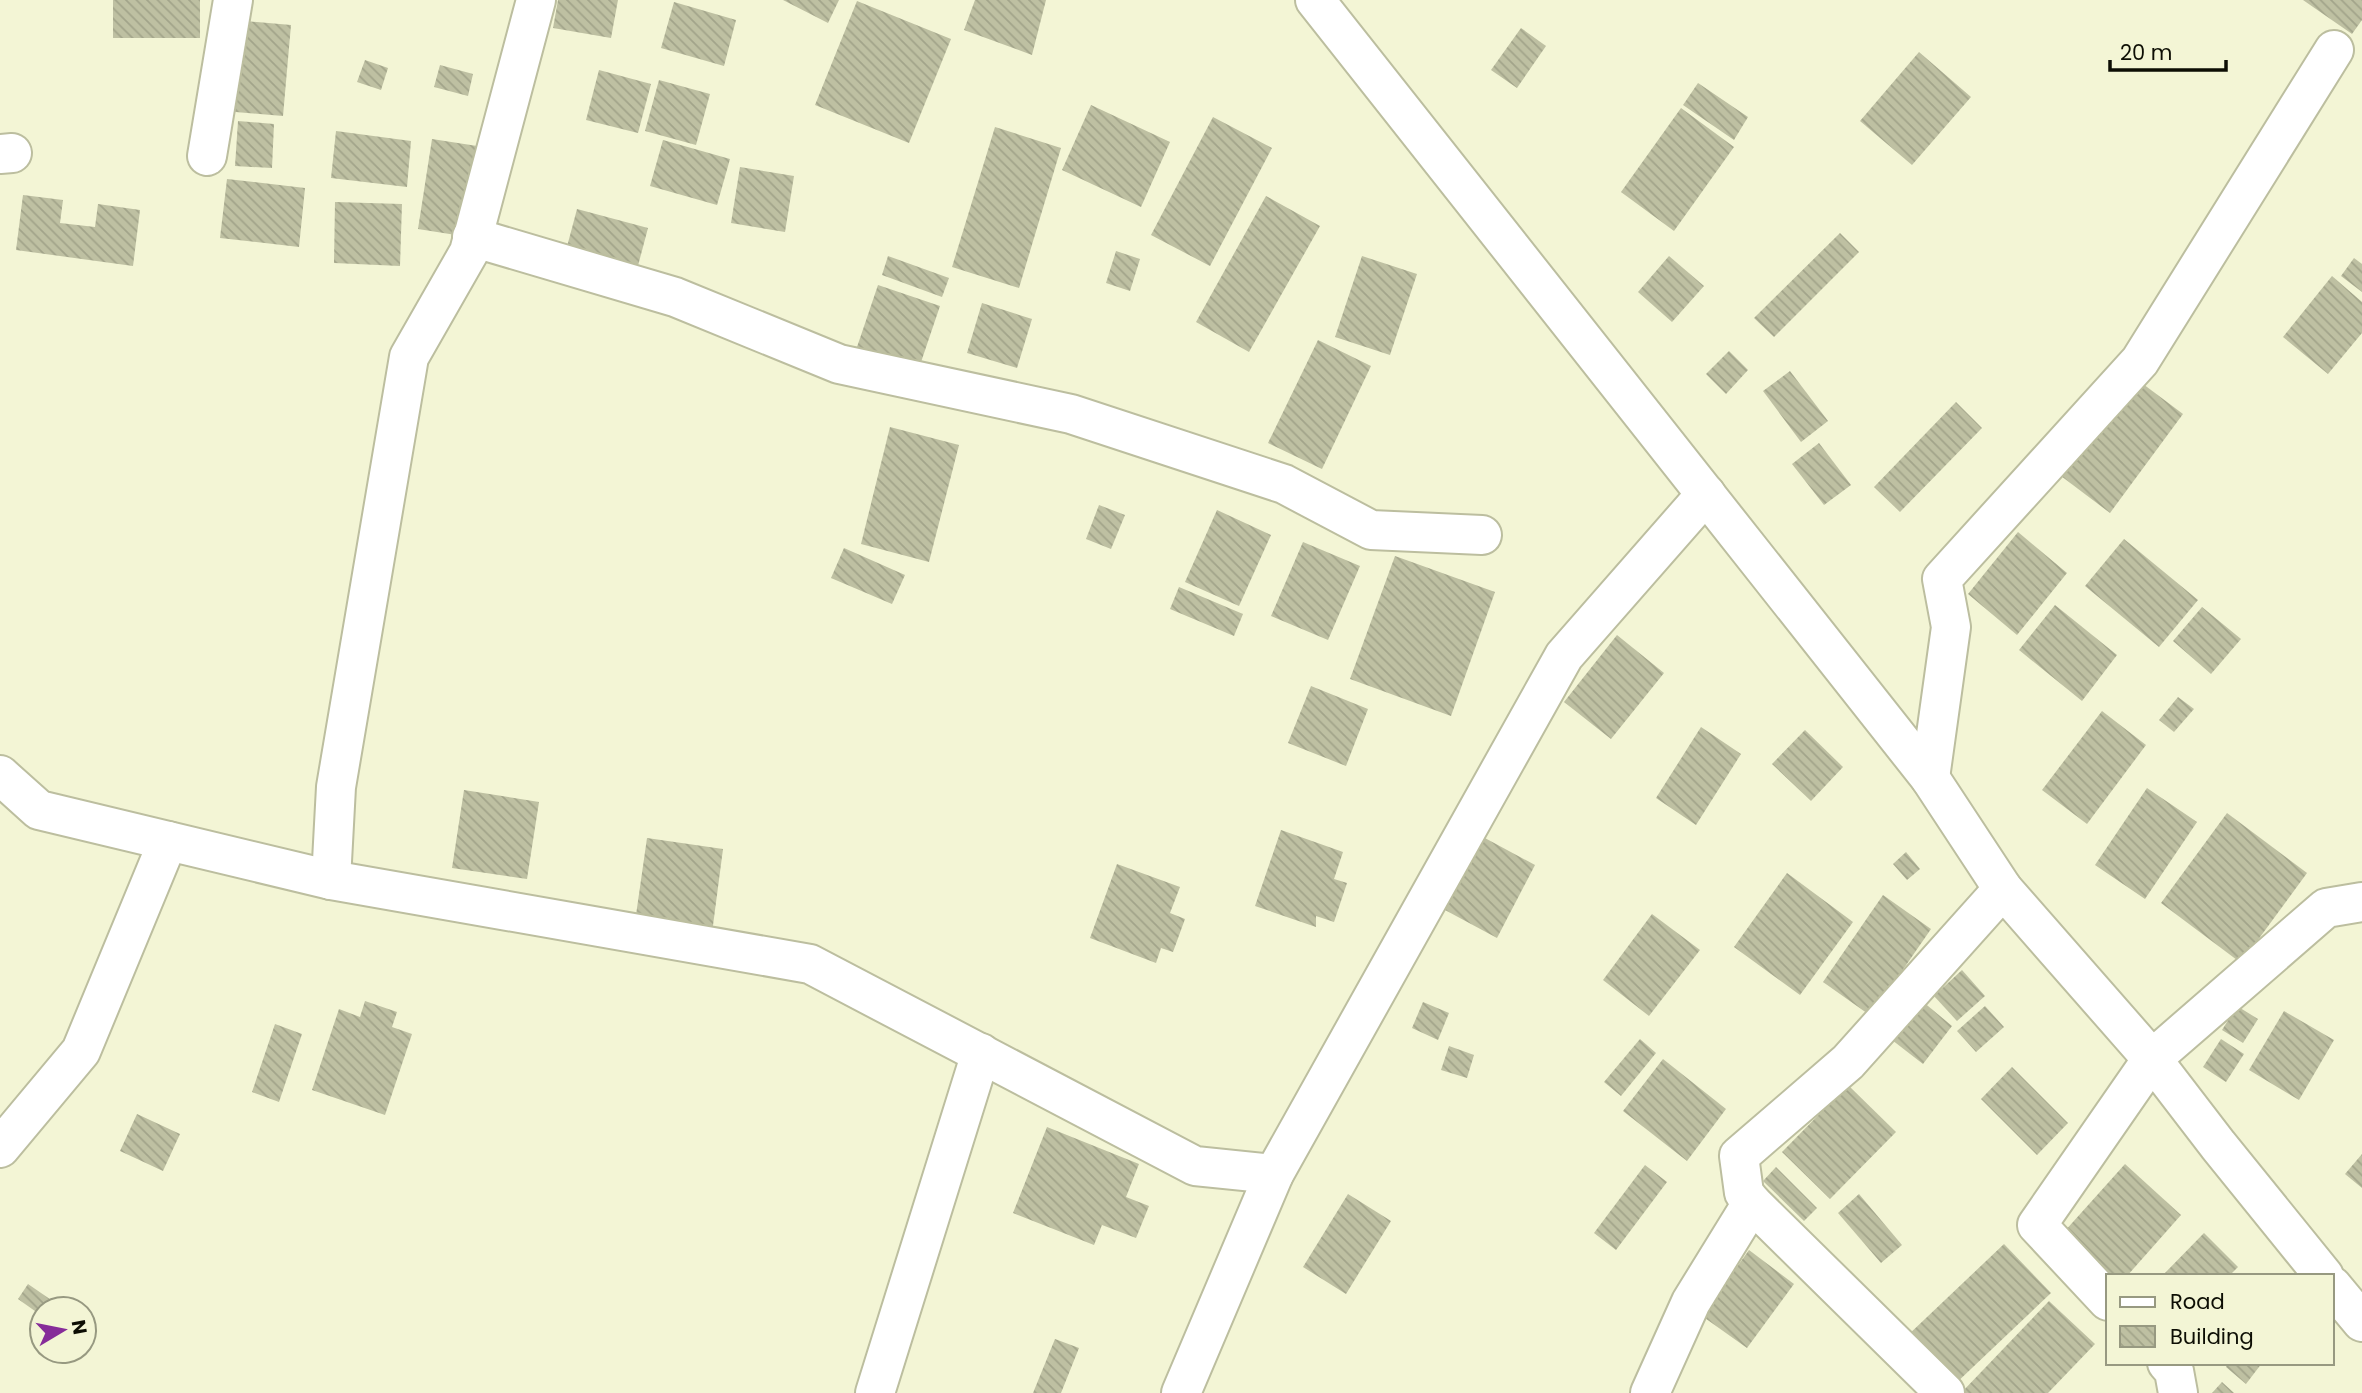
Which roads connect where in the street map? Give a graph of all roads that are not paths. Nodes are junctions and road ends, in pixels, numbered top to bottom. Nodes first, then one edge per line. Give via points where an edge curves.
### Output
1 (233, 0) edge
2 (536, 0) edge
3 (1315, 0) edge
4 (2334, 50) dead end
5 (207, 156) dead end
6 (472, 237) junction
7 (1706, 494) junction
8 (1482, 535) dead end
9 (0, 775) edge
10 (1930, 778) junction
11 (168, 841) junction
12 (331, 880) junction
13 (2003, 889) junction
14 (2362, 902) edge
15 (981, 1053) junction
16 (2152, 1059) junction
17 (0, 1147) edge
18 (1274, 1174) junction
19 (1752, 1203) junction
20 (2322, 1274) edge
21 (2334, 1288) edge
22 (2106, 1299) edge
23 (2362, 1322) edge
24 (2169, 1365) edge
25 (875, 1393) edge
26 (1181, 1393) edge
27 (1650, 1393) edge
28 (1945, 1393) edge
29 (2178, 1393) edge

1 - 5 street
2 - 6 street
3 - 7 street
4 - 10 street via 2140,360 1942,579 1951,627
6 - 8 street via 674,297 839,364 1070,414 1284,484 1371,530
6 - 12 street via 469,252 410,357 336,787
7 - 10 street
7 - 18 street via 1564,656
9 - 11 street via 39,810
10 - 13 street
11 - 12 street
11 - 17 street via 81,1051
12 - 15 street via 810,964
13 - 16 street
13 - 19 street via 1848,1062 1739,1156 1744,1193
14 - 16 street via 2326,908
15 - 18 street via 1195,1166
15 - 25 street
16 - 20 street
16 - 22 street via 2037,1225
18 - 26 street
19 - 27 street via 1691,1302
19 - 28 street
21 - 23 street
24 - 29 street

